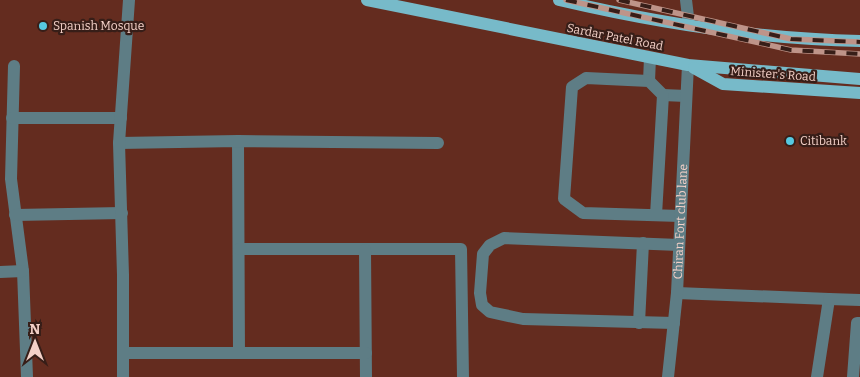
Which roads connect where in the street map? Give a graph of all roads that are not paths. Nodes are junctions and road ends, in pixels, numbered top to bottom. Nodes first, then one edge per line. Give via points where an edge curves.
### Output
1 (129, 0) edge
2 (367, 0) edge
3 (559, 0) edge
4 (686, 0) edge
5 (689, 24) junction
6 (860, 41) edge
7 (650, 58) junction
8 (688, 65) junction
9 (14, 66) dead end
10 (860, 79) edge
11 (649, 81) junction
12 (860, 93) edge
13 (662, 95) junction
14 (686, 96) junction
15 (12, 118) junction
16 (121, 118) junction
17 (238, 141) junction
18 (119, 143) junction
19 (438, 143) dead end
20 (122, 213) junction
21 (15, 215) junction
22 (656, 215) junction
23 (680, 216) junction
24 (643, 243) junction
25 (679, 245) junction
26 (239, 249) junction
27 (365, 250) junction
28 (23, 271) junction
29 (0, 272) edge
30 (677, 293) junction
31 (829, 299) junction
32 (860, 300) edge
33 (639, 323) junction
34 (674, 323) junction
35 (860, 323) edge
36 (123, 353) junction
37 (239, 353) junction
38 (366, 353) junction
39 (27, 377) edge
40 (123, 377) edge
41 (366, 377) edge
42 (463, 377) edge
43 (668, 377) edge
44 (817, 377) edge
45 (853, 377) edge

1 - 16 street
2 - 7 main road, Sardar Patel Road
3 - 5 main road, Sardar Patel Road
4 - 5 street
5 - 6 main road, Sardar Patel Road via 820,40
7 - 8 main road, Sardar Patel Road
7 - 11 street
8 - 10 main road, Sardar Patel Road
8 - 12 main road, Minister's Road via 723,84
8 - 14 street, Chiran Fort club lane
9 - 15 street
11 - 13 street
11 - 22 street via 586,78 572,87 564,199 583,213
13 - 14 street
13 - 22 street
14 - 23 street, Chiran Fort club lane
15 - 16 street
15 - 21 street via 11,179
16 - 18 street
17 - 18 street
17 - 19 street
17 - 26 street
18 - 20 street
20 - 21 street
20 - 36 street
21 - 28 street
22 - 23 street
23 - 25 street, Chiran Fort club lane
24 - 25 street
24 - 33 street
24 - 33 street via 504,238 490,245 483,254 480,293 482,305 490,312 523,319
25 - 30 street, Chiran Fort club lane
26 - 27 street
26 - 37 street
27 - 38 street
27 - 42 street via 461,249
28 - 29 street
28 - 39 street
30 - 31 street via 758,301
30 - 34 street, Chiran Fort club lane
31 - 32 street
31 - 44 street
33 - 34 street
34 - 43 street, Chiran Fort club lane
35 - 45 street via 857,323
36 - 37 street
36 - 40 street
37 - 38 street
38 - 41 street

